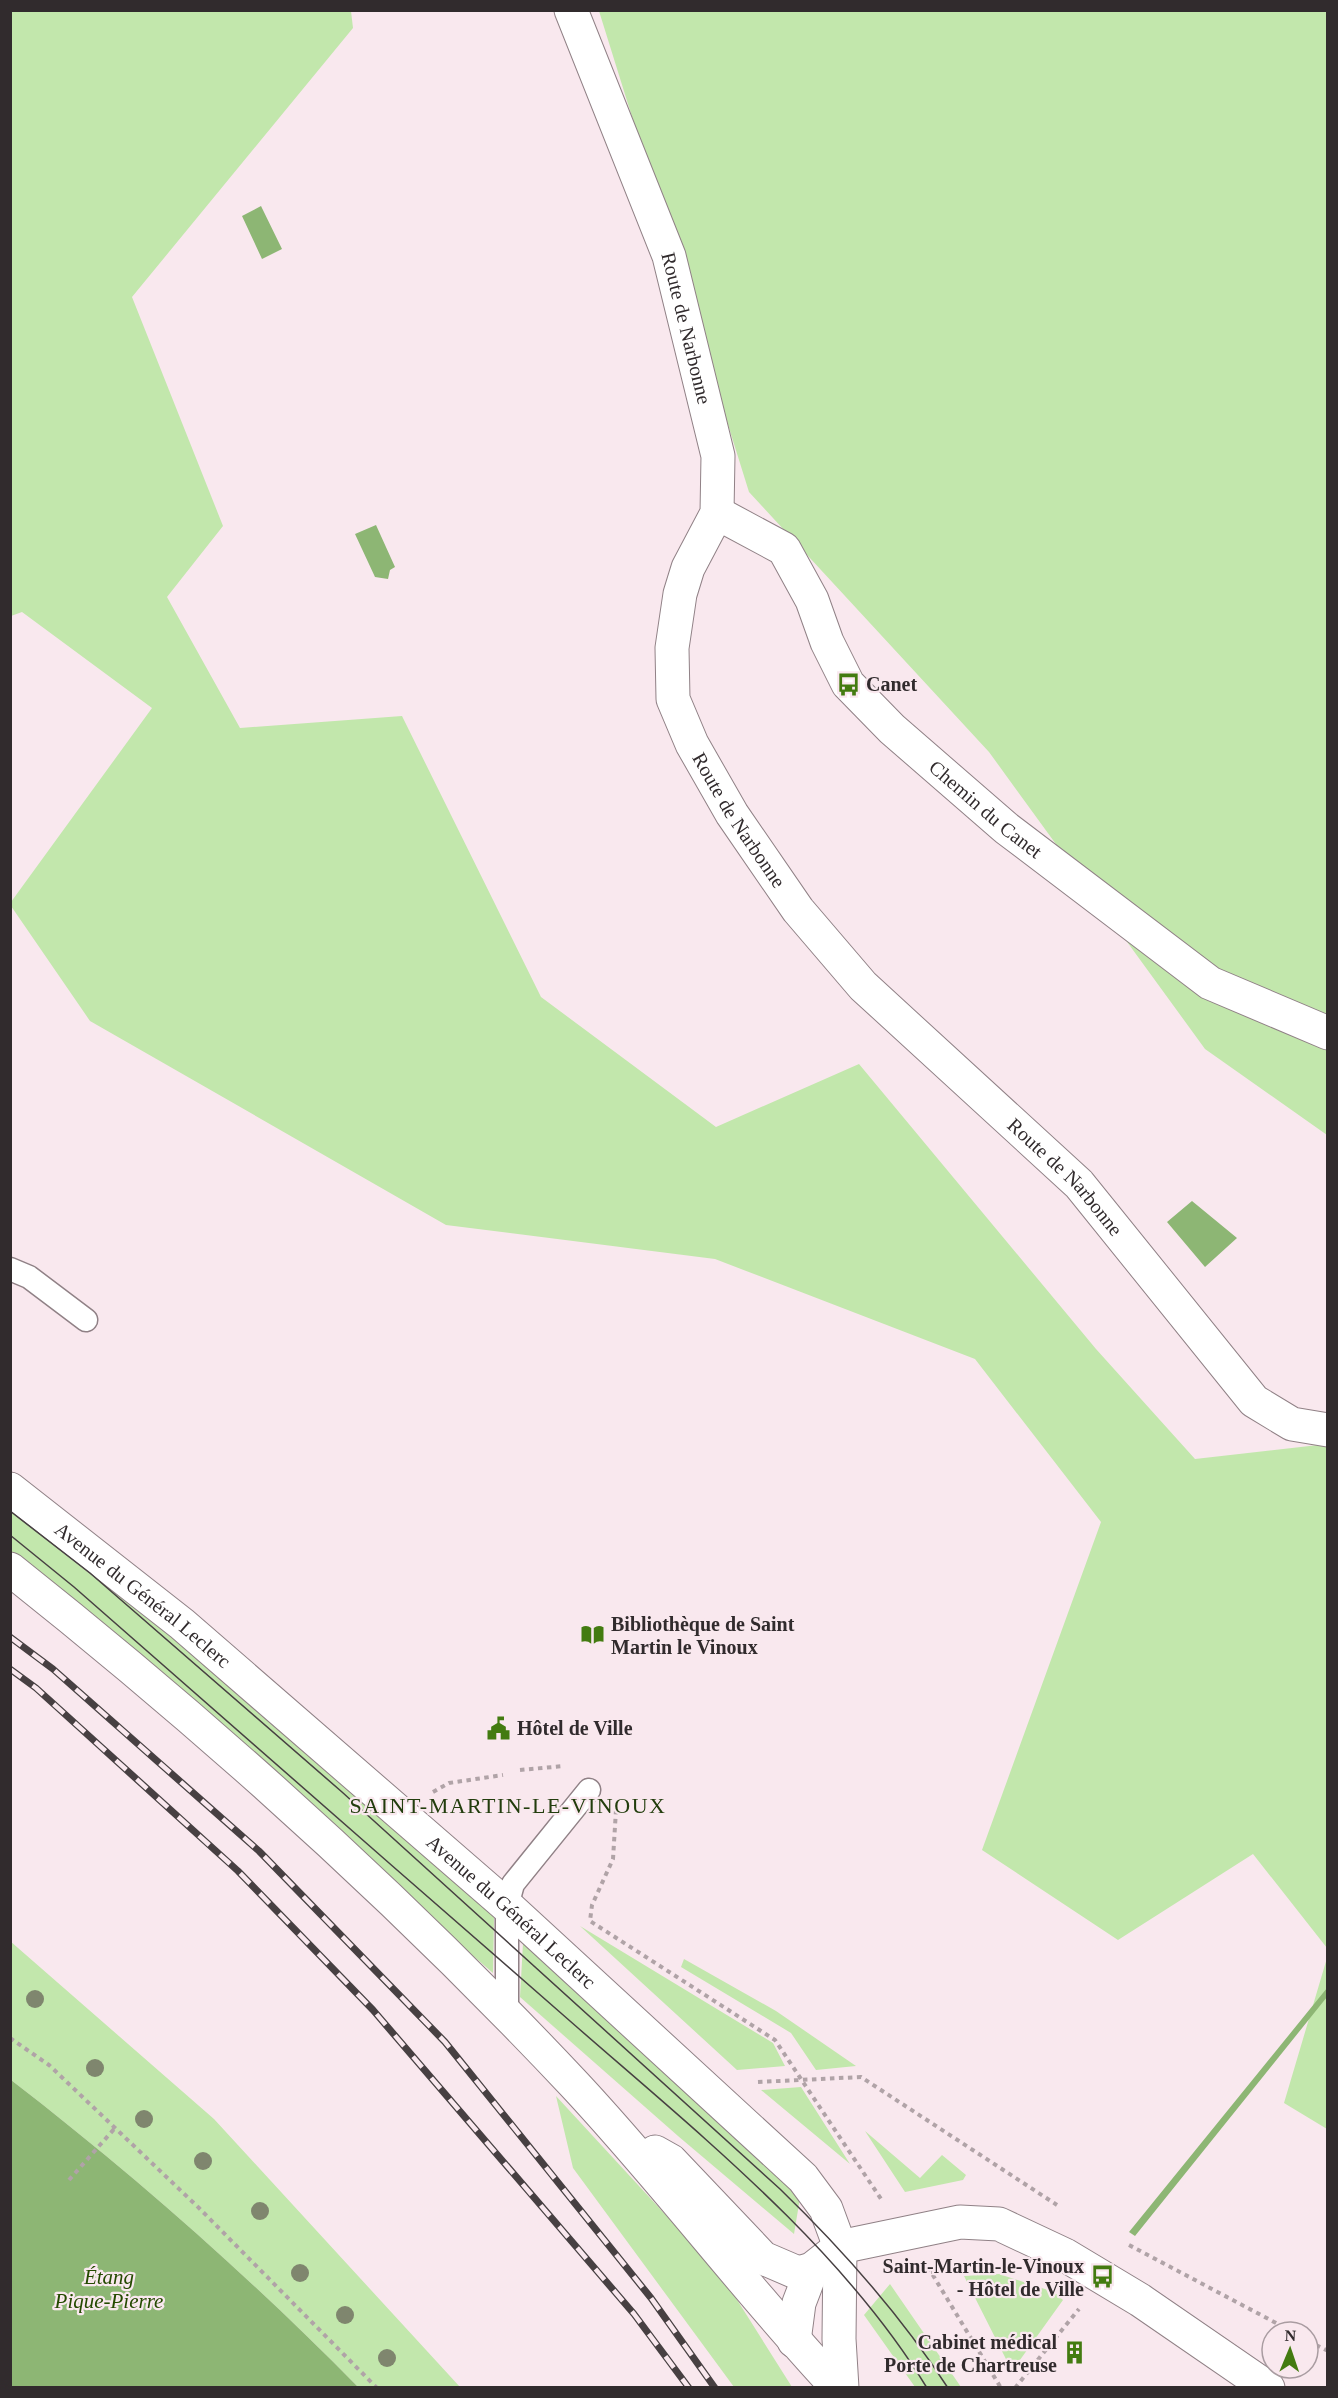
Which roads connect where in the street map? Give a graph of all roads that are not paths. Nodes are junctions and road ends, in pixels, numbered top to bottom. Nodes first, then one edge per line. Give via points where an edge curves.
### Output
1 (571, 10) edge
2 (717, 513) junction
3 (1328, 1033) edge
4 (10, 1269) edge
5 (86, 1320) dead end
6 (1328, 1430) edge
7 (10, 1489) edge
8 (10, 1569) edge
9 (589, 1790) dead end
10 (507, 1906) junction
11 (507, 2015) junction
12 (620, 2134) junction
13 (840, 2247) junction
14 (812, 2269) junction
15 (794, 2341) junction
16 (840, 2388) edge
17 (1268, 2388) edge

1 - 2 street, Route de Narbonne via 669,256 718,456
2 - 3 street, Chemin du Canet via 784,549 812,600 848,684 892,729 1006,828 1210,983
2 - 6 street, Route de Narbonne via 688,568 680,594 672,648 673,699 692,744 732,814 798,910 863,986 1079,1184 1254,1401 1292,1424
4 - 5 lane via 29,1276
7 - 10 street, Avenue du Général Leclerc via 182,1624
8 - 11 street, Avenue du Général Leclerc via 303,1816
9 - 10 lane via 513,1884
10 - 11 lane
10 - 13 street, Avenue du Général Leclerc via 803,2178 826,2209
11 - 12 street, Avenue du Général Leclerc
12 - 14 street, Avenue du Général Leclerc via 671,2161 763,2258 798,2273
12 - 15 street, Avenue du Général Leclerc
13 - 14 street
13 - 16 street, Avenue du Général Leclerc
13 - 17 street via 960,2222 999,2224 1065,2255 1140,2300
14 - 15 street via 799,2303
15 - 16 street, Avenue du Général Leclerc

